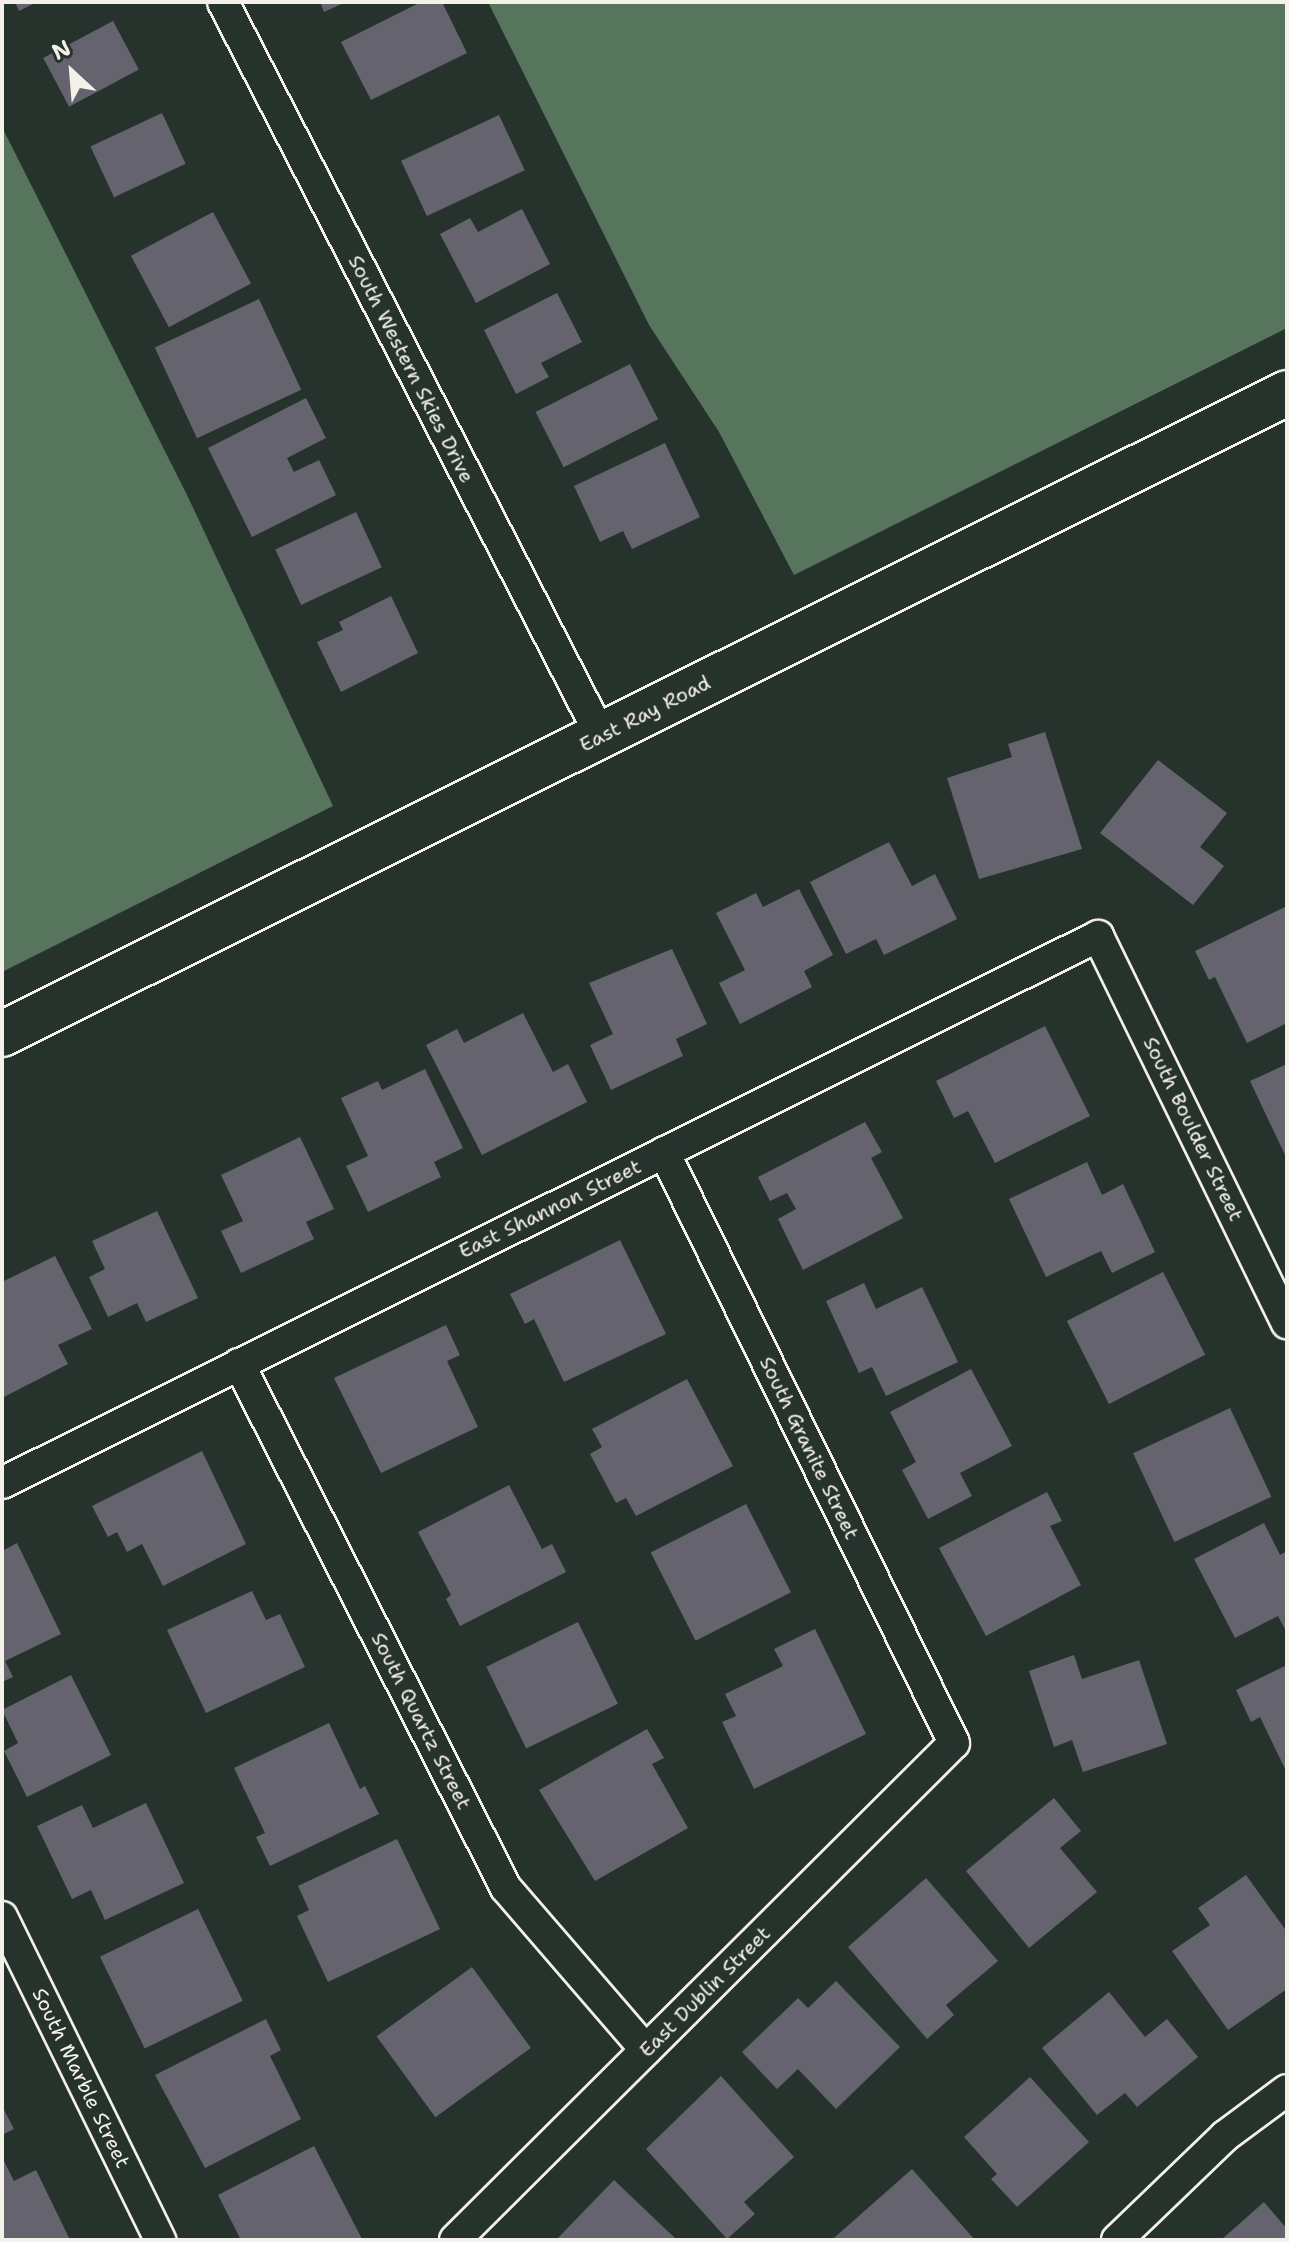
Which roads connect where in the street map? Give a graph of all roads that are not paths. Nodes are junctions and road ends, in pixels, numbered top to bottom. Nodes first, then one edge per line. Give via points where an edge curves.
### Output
1 (223, 2) edge
2 (1287, 393) edge
3 (601, 736) junction
4 (1098, 936) joint
5 (2, 1034) edge
6 (664, 1152) junction
7 (1287, 1323) edge
8 (239, 1364) junction
9 (2, 1483) edge
10 (954, 1743) joint
11 (2, 1917) edge
12 (646, 2050) junction
13 (1287, 2090) edge
14 (160, 2240) edge
15 (455, 2240) edge
16 (1117, 2240) edge

1 - 3 street, South Western Skies Drive
2 - 3 main road, East Ray Road
3 - 5 main road, East Ray Road
4 - 6 street, East Shannon Street
4 - 7 street, South Boulder Street
6 - 8 street, East Shannon Street
6 - 10 street, South Granite Street
8 - 9 street, East Shannon Street
8 - 12 street, South Quartz Street via 506,1888
10 - 12 street, East Dublin Street
11 - 14 street, South Marble Street
12 - 15 street, East Dublin Street
13 - 16 street via 1225,2136

